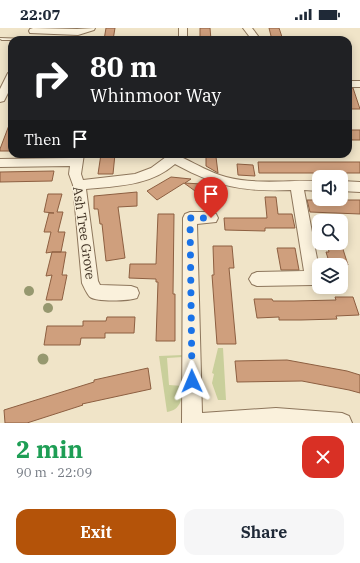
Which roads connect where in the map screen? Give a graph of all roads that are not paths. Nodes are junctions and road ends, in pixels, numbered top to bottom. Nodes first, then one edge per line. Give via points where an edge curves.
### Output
1 (92, 28) edge
2 (247, 28) edge
3 (34, 29) edge
4 (254, 36) edge
5 (2, 39) dead end
6 (8, 39) edge
7 (8, 83) edge
8 (0, 99) edge
9 (77, 158) edge
10 (172, 158) edge
11 (179, 158) edge
12 (0, 163) edge
13 (79, 185) junction
14 (297, 185) junction
15 (312, 186) edge
16 (348, 186) edge
17 (360, 187) edge
18 (211, 218) dead end
19 (312, 259) edge
20 (257, 279) dead end
21 (312, 279) edge
22 (132, 293) dead end
23 (192, 423) edge
24 (342, 423) edge

1 - 3 street via 78,32
2 - 4 street
5 - 6 lane
7 - 8 street
9 - 12 street, Ash Tree Grove
9 - 13 street, Ash Tree Grove via 74,174
10 - 13 street via 150,174 135,179
11 - 14 street via 212,177 231,183 258,186
13 - 22 street, Ash Tree Grove via 90,284 96,292
14 - 15 street
14 - 19 street
16 - 17 street
18 - 23 street via 190,218
20 - 21 street
23 - 24 street via 276,418

